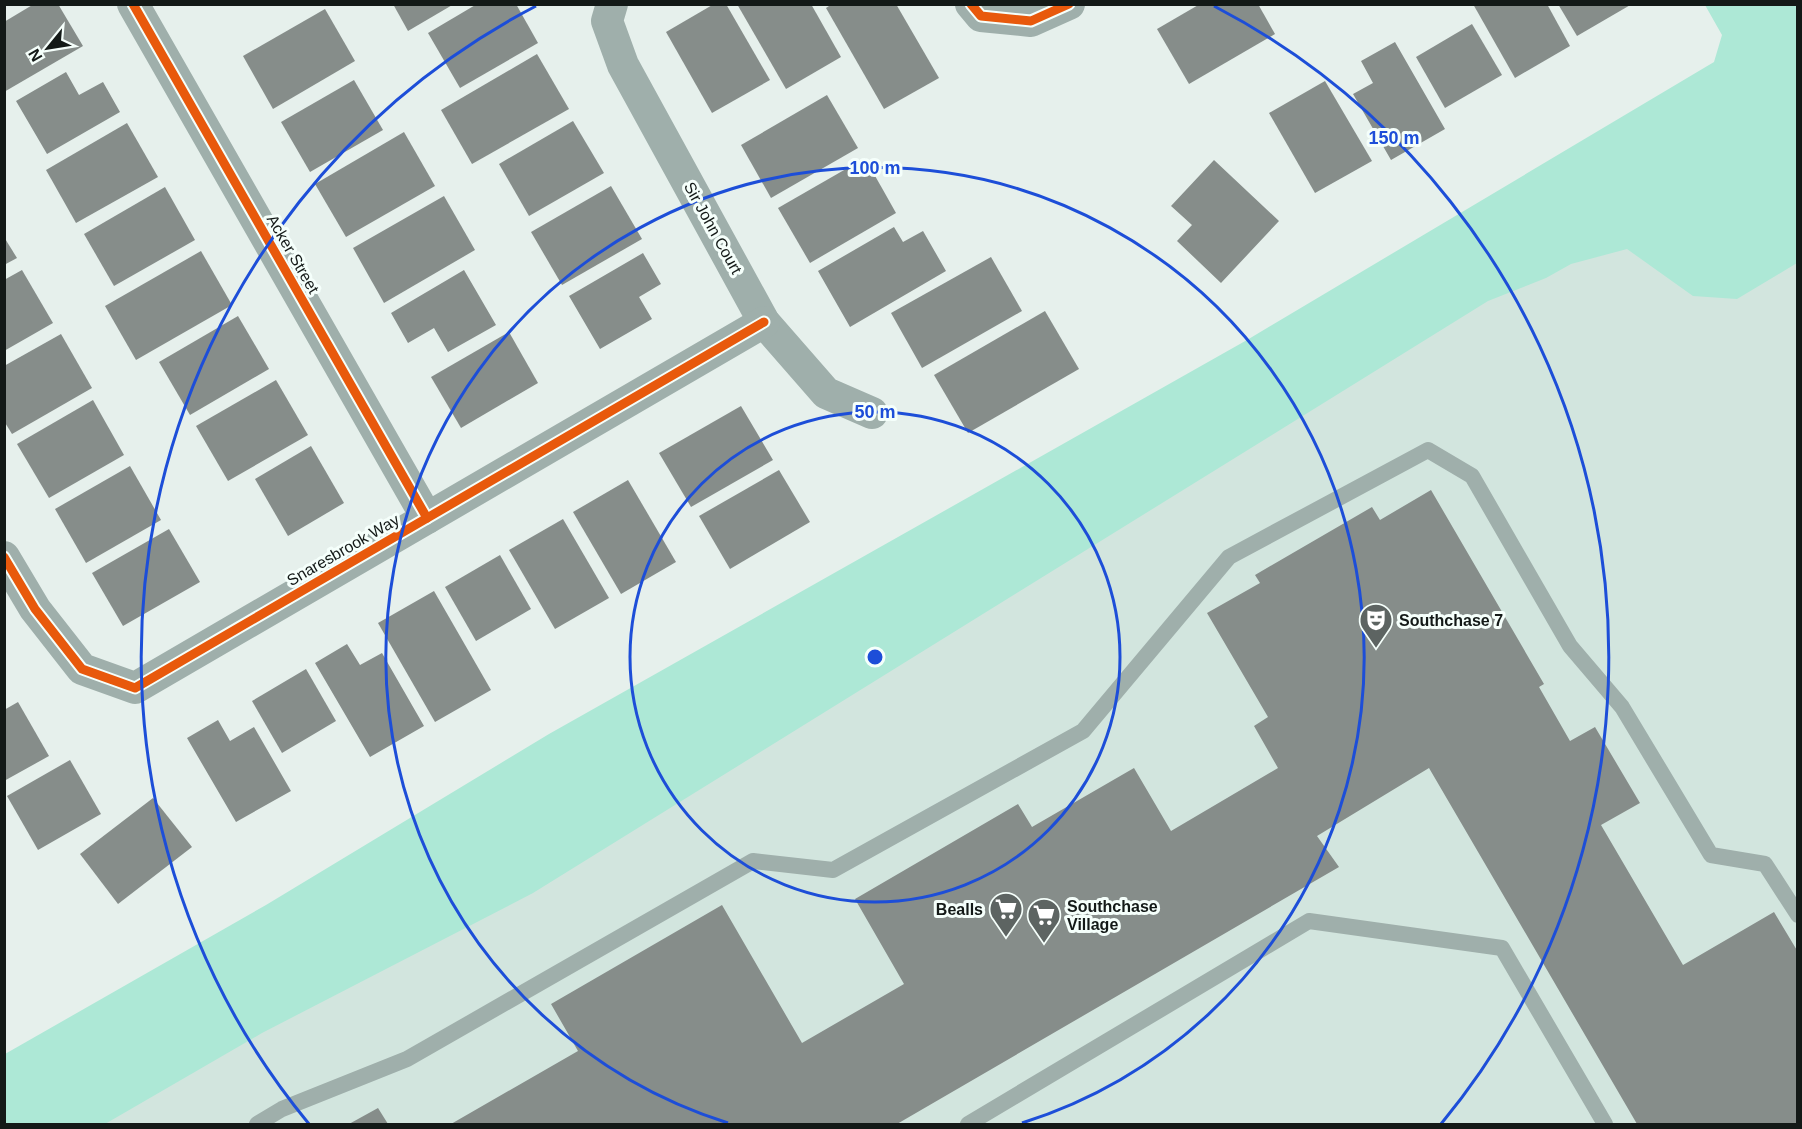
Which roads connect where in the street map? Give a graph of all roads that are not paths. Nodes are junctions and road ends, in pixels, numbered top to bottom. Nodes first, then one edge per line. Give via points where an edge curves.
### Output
1 (133, 4) edge
2 (612, 4) edge
3 (971, 4) edge
4 (1069, 4) edge
5 (764, 322) junction
6 (872, 413) dead end
7 (427, 518) junction
8 (4, 557) edge
9 (1797, 915) edge
10 (257, 1125) edge
11 (968, 1125) edge
12 (1605, 1125) edge

1 - 7 street, Acker Street
2 - 5 street, Sir John Court via 607,21 623,65
3 - 4 street via 981,16 1030,21
5 - 6 street, Sir John Court via 826,393
5 - 7 street, Snaresbrook Way
7 - 8 street, Snaresbrook Way via 135,688 82,669 34,609
9 - 10 lane via 1765,864 1711,855 1623,707 1570,646 1472,476 1428,450 1229,557 1083,731 833,870 753,861 407,1059 282,1109
11 - 12 lane via 1308,921 1502,948

